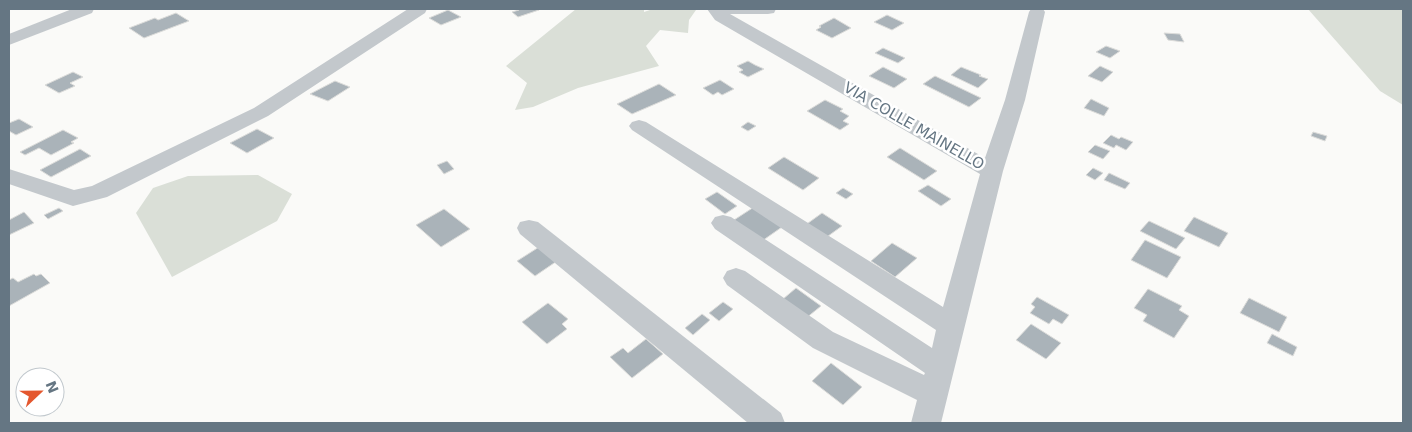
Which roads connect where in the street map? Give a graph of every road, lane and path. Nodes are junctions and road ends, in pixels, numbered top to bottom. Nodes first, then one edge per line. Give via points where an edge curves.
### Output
1 (86, 9) edge
2 (419, 9) edge
3 (715, 9) edge
4 (730, 9) edge
5 (768, 9) edge
6 (1037, 12) dead end
7 (9, 40) edge
8 (639, 126) dead end
9 (992, 171) junction
10 (9, 176) edge
11 (723, 223) dead end
12 (529, 228) dead end
13 (736, 278) dead end
14 (951, 326) junction
15 (937, 381) junction
16 (770, 423) edge
17 (926, 423) edge

1 - 7 street
2 - 10 street via 261,112 99,192 73,198
3 - 9 street, VIA COLLE MAINELLO via 724,18
4 - 5 street
6 - 9 street via 1015,100
8 - 14 street
9 - 14 street, VIA COLLE MAINELLO
11 - 15 street
12 - 16 street
13 - 15 street via 823,340
14 - 15 street, VIA COLLE MAINELLO
15 - 17 street, VIA COLLE MAINELLO

